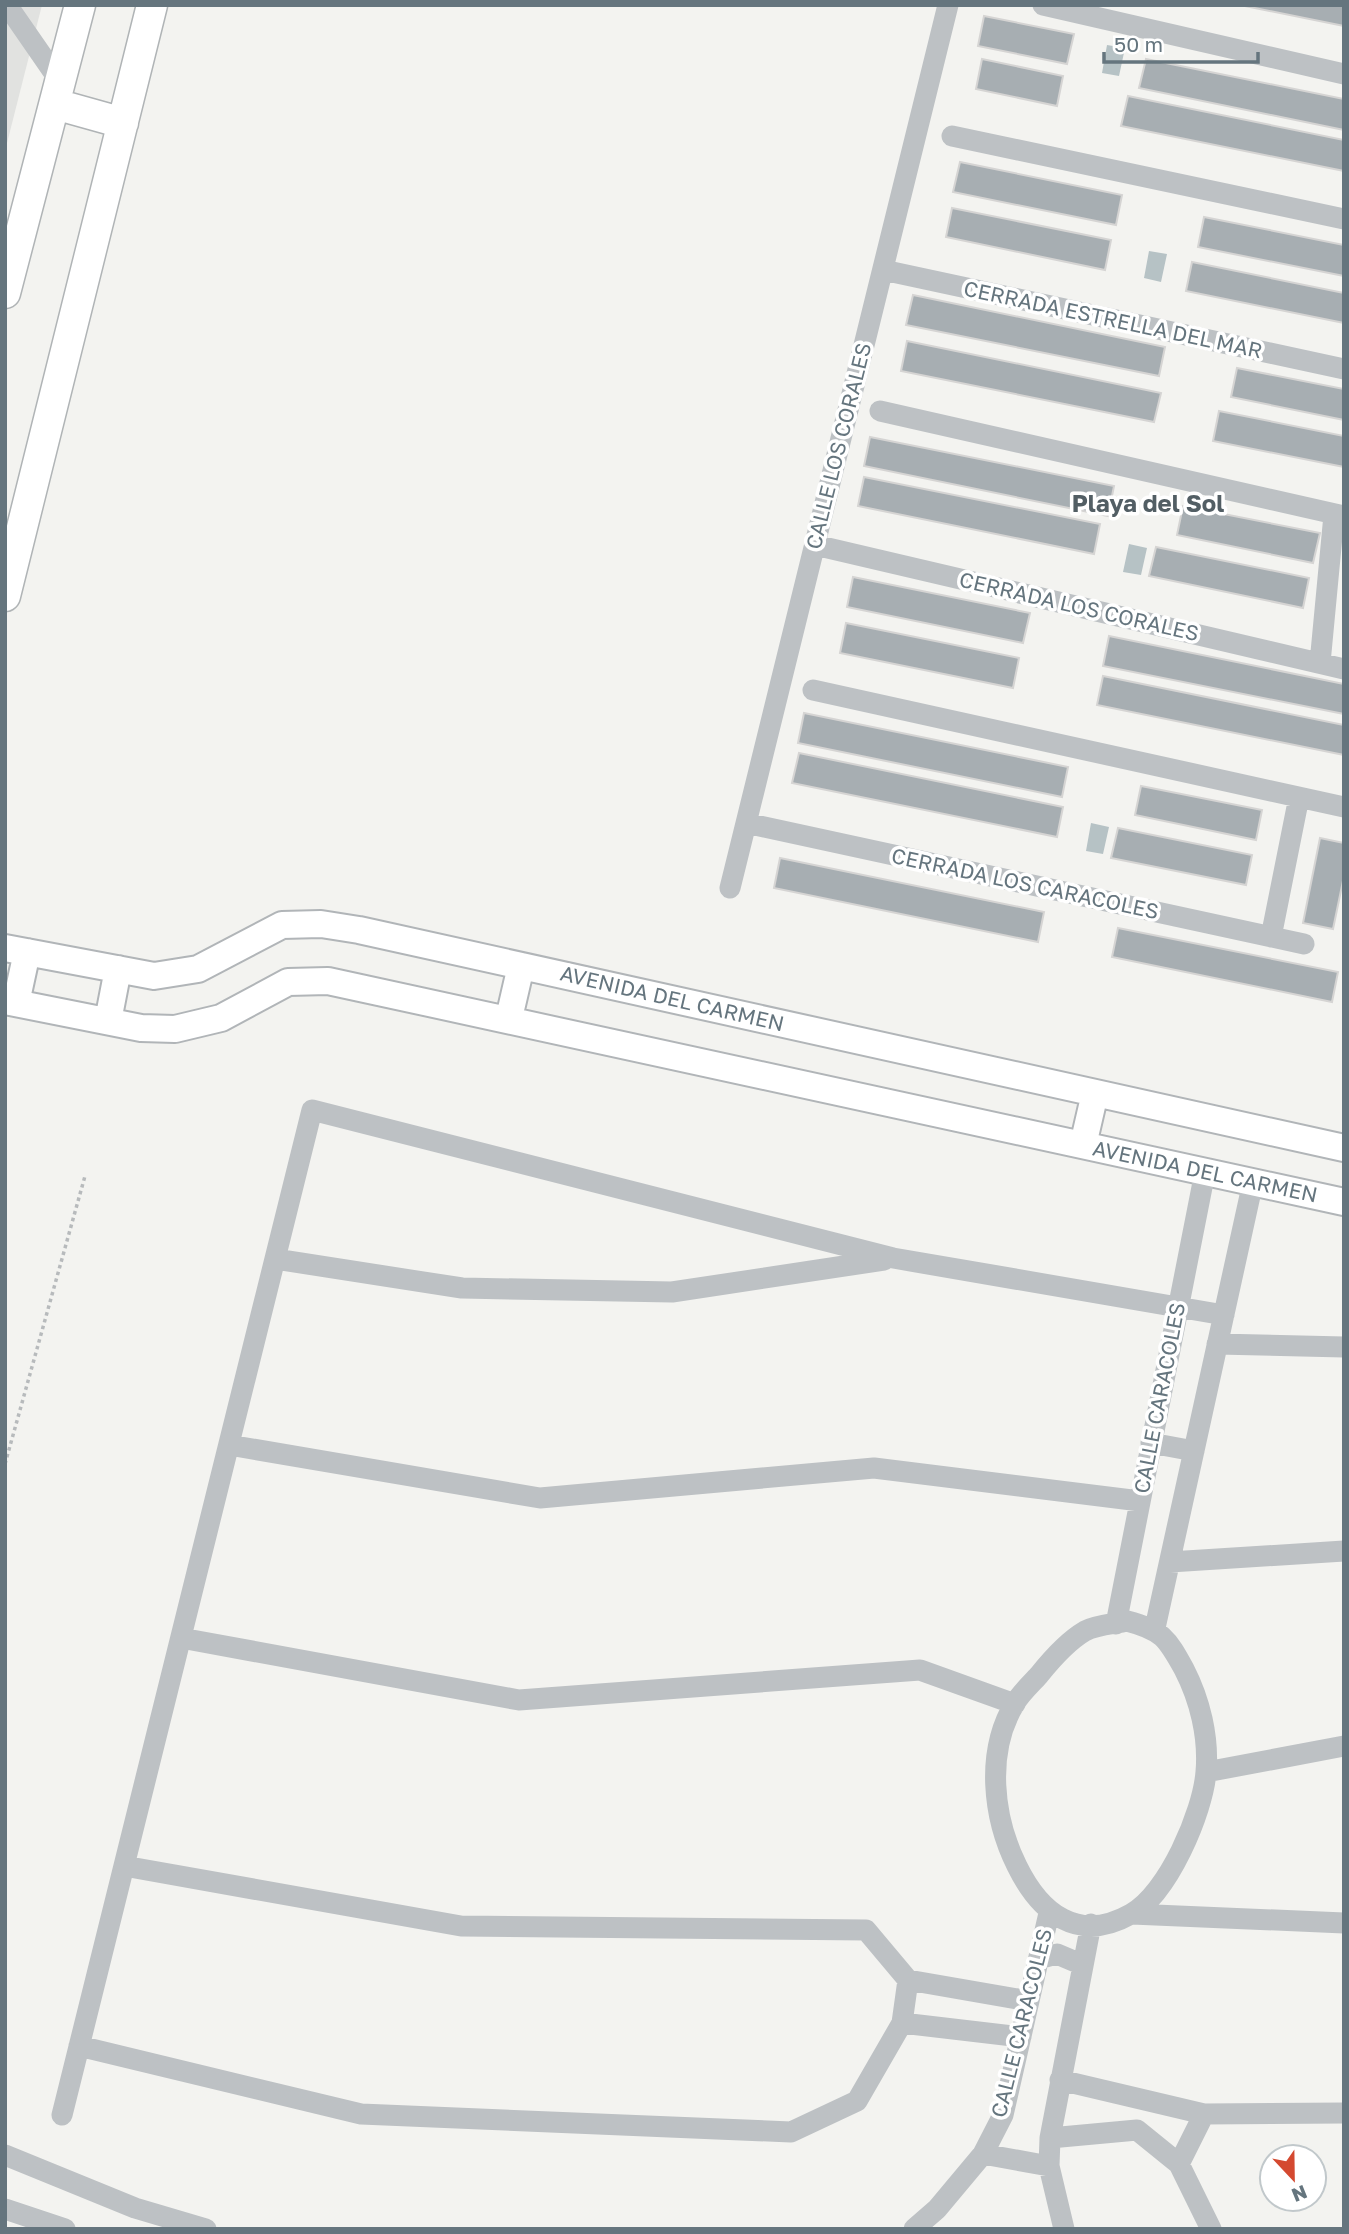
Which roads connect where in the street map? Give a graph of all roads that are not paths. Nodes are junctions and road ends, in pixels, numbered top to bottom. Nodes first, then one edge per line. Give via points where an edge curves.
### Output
1 (7, 5) edge
2 (80, 5) edge
3 (152, 5) edge
4 (948, 5) edge
5 (1043, 5) edge
6 (1344, 74) edge
7 (58, 93) junction
8 (123, 123) junction
9 (952, 136) dead end
10 (1344, 219) edge
11 (13, 244) edge
12 (883, 270) junction
13 (5, 293) edge
14 (1344, 369) edge
15 (880, 411) dead end
16 (1339, 515) edge
17 (815, 545) junction
18 (5, 596) edge
19 (1320, 663) junction
20 (1344, 668) edge
21 (813, 690) dead end
22 (1299, 797) junction
23 (1344, 807) edge
24 (746, 823) junction
25 (730, 888) dead end
26 (1271, 937) junction
27 (1304, 944) dead end
28 (16, 950) edge
29 (521, 966) junction
30 (118, 969) junction
31 (11, 1002) edge
32 (509, 1018) junction
33 (108, 1021) junction
34 (1095, 1093) junction
35 (1083, 1145) junction
36 (1344, 1148) edge
37 (1205, 1172) junction
38 (1253, 1182) junction
39 (1344, 1202) edge
40 (893, 1258) junction
41 (275, 1259) junction
42 (1178, 1306) junction
43 (1224, 1315) junction
44 (1217, 1345) junction
45 (1344, 1347) edge
46 (1151, 1443) junction
47 (229, 1445) junction
48 (1194, 1451) junction
49 (1140, 1501) junction
50 (1344, 1550) edge
51 (1170, 1562) junction
52 (1116, 1624) junction
53 (1155, 1628) junction
54 (181, 1638) junction
55 (1014, 1704) junction
56 (1344, 1746) edge
57 (1206, 1772) junction
58 (124, 1866) junction
59 (1049, 1913) junction
60 (1132, 1914) junction
61 (1344, 1923) edge
62 (1091, 1924) junction
63 (1039, 1959) junction
64 (1083, 1965) junction
65 (908, 1980) junction
66 (1029, 2001) junction
67 (902, 2023) junction
68 (1021, 2038) junction
69 (79, 2046) junction
70 (1060, 2081) junction
71 (1144, 2100) junction
72 (1344, 2113) edge
73 (1204, 2114) junction
74 (62, 2115) dead end
75 (1137, 2130) junction
76 (1049, 2138) junction
77 (983, 2154) junction
78 (5, 2155) edge
79 (1180, 2164) junction
80 (1049, 2166) junction
81 (5, 2209) edge
82 (65, 2229) edge
83 (206, 2229) edge
84 (914, 2229) edge
85 (1064, 2229) edge
86 (1211, 2229) edge

1 - 7 street
2 - 7 highway
3 - 8 highway
4 - 12 street, CALLE LOS CORALES
5 - 6 street
7 - 8 highway
7 - 11 highway
8 - 18 highway
9 - 10 street
11 - 13 highway
12 - 14 street, CERRADA ESTRELLA DEL MAR
12 - 17 street, CALLE LOS CORALES
15 - 16 street
16 - 19 street
17 - 19 street, CERRADA LOS CORALES
17 - 24 street, CALLE LOS CORALES
19 - 20 street, CERRADA LOS CORALES
21 - 22 street
22 - 23 street
22 - 26 street
24 - 25 street, CALLE LOS CORALES
24 - 26 street, CERRADA LOS CARACOLES
26 - 27 street, CERRADA LOS CARACOLES
28 - 30 main road, AVENIDA DEL CARMEN
28 - 31 main road
29 - 30 main road, AVENIDA DEL CARMEN via 321,924 282,925 198,969 154,976
29 - 32 main road
29 - 34 main road, AVENIDA DEL CARMEN
30 - 33 main road
31 - 33 main road, AVENIDA DEL CARMEN
32 - 33 main road, AVENIDA DEL CARMEN via 328,981 288,982 221,1018 175,1029
32 - 35 main road, AVENIDA DEL CARMEN
34 - 35 main road
34 - 36 main road, AVENIDA DEL CARMEN
35 - 37 main road, AVENIDA DEL CARMEN
37 - 38 main road, AVENIDA DEL CARMEN
37 - 42 street, CALLE CARACOLES
38 - 39 main road, AVENIDA DEL CARMEN
38 - 43 street, CALLE CARACOLES
40 - 41 street via 672,1292 462,1288
40 - 41 street via 312,1110
40 - 42 street
41 - 47 street
42 - 43 street
42 - 46 street, CALLE CARACOLES
43 - 44 street, CALLE CARACOLES
44 - 45 street
44 - 48 street, CALLE CARACOLES
46 - 48 street
46 - 49 street, CALLE CARACOLES
47 - 49 street via 540,1498 874,1468
47 - 54 street
48 - 51 street, CALLE CARACOLES
49 - 52 street, CALLE CARACOLES
50 - 51 street
51 - 53 street, CALLE CARACOLES
52 - 53 street, CALLE CARACOLES via 1127,1621
52 - 55 street, CALLE CARACOLES via 1086,1630
53 - 57 street via 1195,1689 1205,1731
54 - 55 street via 519,1700 920,1670
54 - 58 street
55 - 59 street, CALLE CARACOLES via 998,1751 996,1801 1006,1845 1026,1884
56 - 57 street
57 - 60 street via 1181,1850 1161,1886
58 - 65 street via 461,1926 866,1930
58 - 69 street
59 - 62 street, CALLE CARACOLES via 1072,1925
59 - 63 street, CALLE CARACOLES
60 - 61 street
60 - 62 street, CALLE CARACOLES
62 - 64 street, CALLE CARACOLES
63 - 64 street via 1057,1954
63 - 66 street, CALLE CARACOLES
64 - 70 street, CALLE CARACOLES
65 - 66 street
65 - 67 street
66 - 68 street, CALLE CARACOLES
67 - 68 street
67 - 69 street via 857,2101 791,2132 361,2114
68 - 77 street, CALLE CARACOLES via 1003,2115
69 - 74 street
70 - 71 street
70 - 76 street, CALLE CARACOLES
71 - 73 street
71 - 75 street
72 - 73 street
73 - 79 street
75 - 76 street
75 - 79 street
76 - 80 street, CALLE CARACOLES
77 - 80 street
77 - 84 street, CALLE CARACOLES
78 - 83 street via 135,2208
79 - 86 street
80 - 85 street, CALLE CARACOLES
81 - 82 street

